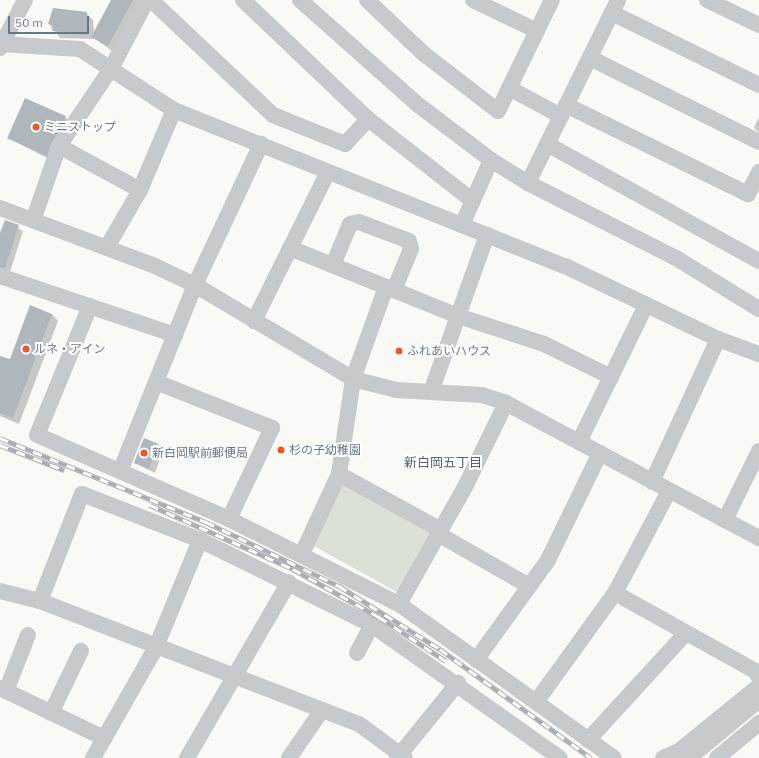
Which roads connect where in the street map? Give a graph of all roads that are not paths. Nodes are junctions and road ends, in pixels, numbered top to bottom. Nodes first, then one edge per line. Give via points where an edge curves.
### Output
1 (25, 0) edge
2 (147, 0) edge
3 (150, 0) edge
4 (243, 0) edge
5 (300, 0) edge
6 (367, 0) edge
7 (473, 0) edge
8 (552, 0) edge
9 (707, 0) edge
10 (615, 7) edge
11 (759, 25) edge
12 (537, 31) junction
13 (1, 45) edge
14 (590, 58) junction
15 (112, 67) junction
16 (759, 85) edge
17 (509, 88) junction
18 (174, 110) junction
19 (564, 111) junction
20 (368, 119) junction
21 (759, 142) edge
22 (261, 144) junction
23 (547, 144) junction
24 (59, 146) junction
25 (491, 160) junction
26 (328, 172) junction
27 (759, 172) edge
28 (528, 183) junction
29 (140, 190) junction
30 (473, 201) junction
31 (0, 208) edge
32 (34, 218) junction
33 (462, 225) junction
34 (487, 235) junction
35 (107, 247) junction
36 (290, 248) junction
37 (759, 261) edge
38 (333, 265) junction
39 (0, 276) edge
40 (196, 285) junction
41 (390, 289) junction
42 (646, 305) junction
43 (90, 306) junction
44 (759, 309) edge
45 (458, 316) junction
46 (254, 321) junction
47 (175, 335) junction
48 (718, 339) junction
49 (759, 354) edge
50 (611, 377) junction
51 (353, 379) junction
52 (156, 382) junction
53 (431, 392) junction
54 (506, 403) junction
55 (579, 442) junction
56 (759, 451) edge
57 (600, 453) junction
58 (121, 469) junction
59 (339, 474) junction
60 (652, 482) junction
61 (669, 491) junction
62 (229, 519) junction
63 (725, 520) junction
64 (440, 532) junction
65 (759, 538) edge
66 (200, 540) junction
67 (302, 554) junction
68 (289, 582) junction
69 (529, 586) junction
70 (0, 591) edge
71 (615, 593) junction
72 (40, 601) junction
73 (399, 604) junction
74 (372, 625) junction
75 (685, 634) junction
76 (28, 635) dead end
77 (156, 647) junction
78 (81, 651) dead end
79 (357, 653) dead end
80 (476, 660) junction
81 (759, 677) edge
82 (232, 678) junction
83 (458, 683) junction
84 (759, 686) edge
85 (3, 690) edge
86 (759, 700) edge
87 (536, 702) junction
88 (322, 710) junction
89 (51, 713) junction
90 (759, 723) edge
91 (104, 738) junction
92 (588, 740) junction
93 (400, 757) edge
94 (93, 758) edge
95 (187, 758) edge
96 (289, 758) edge
97 (560, 758) edge
98 (614, 758) edge
99 (663, 758) edge
100 (690, 758) edge
101 (717, 758) edge

1 - 13 street
2 - 15 street
3 - 20 street via 273,115 345,144
4 - 20 street
5 - 25 street via 416,104
6 - 17 street via 424,54 498,111
7 - 12 street
8 - 12 street
9 - 11 street
10 - 14 street
10 - 16 street
12 - 17 street
13 - 15 street via 80,49
14 - 19 street
14 - 21 street
15 - 18 street
15 - 24 street
17 - 19 street
18 - 22 street
18 - 29 street
19 - 23 street
19 - 27 street via 748,194
20 - 30 street
22 - 26 street
22 - 40 street
23 - 28 street
23 - 37 street
24 - 29 street
24 - 32 street
25 - 28 street
25 - 30 street
26 - 33 street
26 - 36 street
28 - 44 street via 676,258
29 - 35 street
30 - 33 street
31 - 32 street
32 - 35 street
33 - 34 street
34 - 42 street via 565,266
34 - 45 street
35 - 40 street
36 - 38 street
36 - 46 street
38 - 41 street
38 - 41 street via 350,224 359,222 409,242 411,248
39 - 43 street
40 - 46 street
40 - 47 street
41 - 45 street
41 - 51 street
42 - 48 street
42 - 50 street
43 - 47 street
43 - 58 street via 37,435
45 - 50 street via 544,344
45 - 53 street
46 - 51 street
47 - 52 street
48 - 49 street
48 - 60 street
50 - 55 street
51 - 53 street via 396,390
51 - 59 street
52 - 58 street
52 - 62 street via 272,428
53 - 54 street via 482,395
54 - 55 street
54 - 64 street
55 - 57 street
56 - 63 street
57 - 60 street
57 - 69 street via 548,560
58 - 62 street
59 - 64 street
59 - 67 street
60 - 61 street
61 - 63 street
61 - 71 street
62 - 67 street
63 - 65 street
64 - 69 street
64 - 73 street
66 - 68 street
66 - 72 street via 82,494
66 - 77 street
67 - 73 street
68 - 74 street
68 - 82 street
69 - 80 street
70 - 72 street
71 - 75 street
71 - 87 street
72 - 77 street
73 - 80 street
74 - 79 street
74 - 83 street
75 - 81 street via 755,671
75 - 92 street
76 - 85 street
77 - 82 street
77 - 91 street
78 - 89 street
80 - 87 street
82 - 88 street
82 - 95 street
83 - 93 street
83 - 97 street
84 - 99 street via 679,751
85 - 89 street
86 - 100 street
87 - 92 street
88 - 93 street via 359,724
88 - 96 street
89 - 91 street
90 - 101 street
91 - 94 street
92 - 98 street

